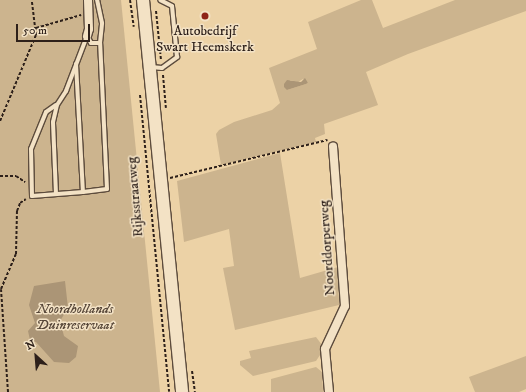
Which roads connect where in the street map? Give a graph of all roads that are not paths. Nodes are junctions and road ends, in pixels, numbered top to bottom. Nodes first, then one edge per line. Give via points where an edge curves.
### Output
1 (88, 0) edge
2 (97, 0) edge
3 (143, 0) edge
4 (160, 0) edge
5 (87, 36) junction
6 (100, 43) junction
7 (76, 64) junction
8 (150, 66) junction
9 (57, 105) junction
10 (333, 146) road end
11 (83, 192) junction
12 (56, 194) junction
13 (182, 392) edge
14 (329, 392) edge

1 - 5 street
2 - 6 lane via 102,23
3 - 8 main road, Rijksstraatweg
4 - 8 lane via 172,6 177,57 162,68
5 - 6 lane via 91,43
5 - 7 lane
6 - 11 lane via 108,189
7 - 9 lane via 66,91
7 - 11 lane
8 - 13 main road, Rijksstraatweg
9 - 12 lane via 53,122
9 - 12 lane via 46,112 31,149 32,196
10 - 14 street, Noorddorperweg via 344,306 325,349
11 - 12 lane

